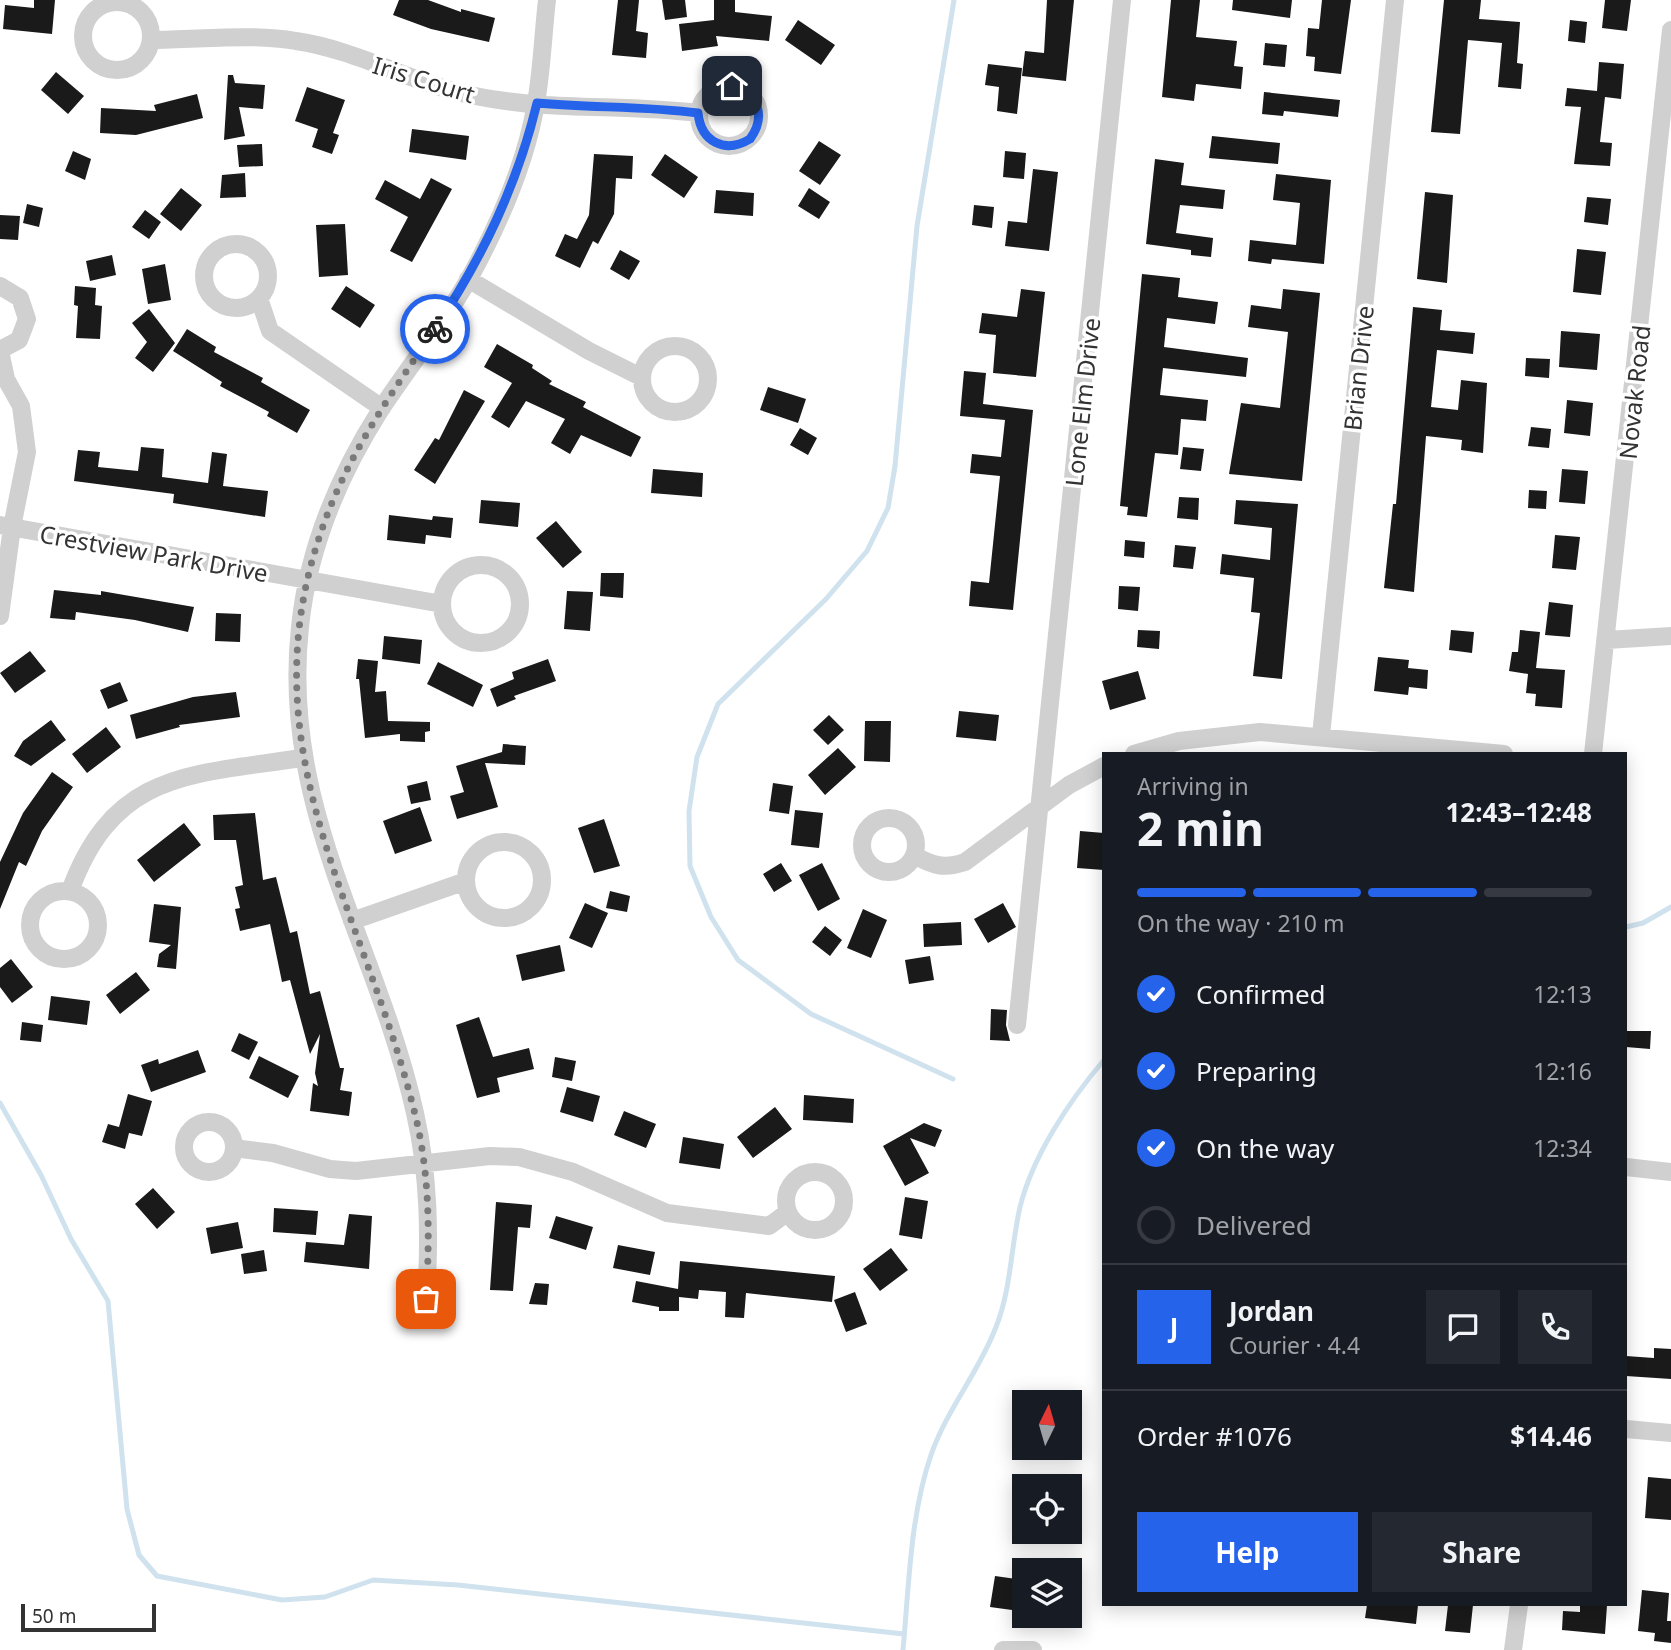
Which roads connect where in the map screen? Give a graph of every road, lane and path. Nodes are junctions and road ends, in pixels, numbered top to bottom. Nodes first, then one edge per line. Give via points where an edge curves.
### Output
1 (547, 0) edge
2 (1122, 0) edge
3 (1395, 0) edge
4 (1671, 30) edge
5 (152, 40) dead end
6 (1668, 98) edge
7 (537, 103) junction
8 (698, 113) dead end
9 (468, 279) junction
10 (0, 286) edge
11 (260, 298) dead end
12 (0, 351) edge
13 (641, 376) dead end
14 (382, 408) junction
15 (6, 526) edge
16 (307, 580) junction
17 (442, 604) junction
18 (0, 617) edge
19 (1671, 636) edge
20 (1607, 640) junction
21 (1321, 736) junction
22 (1140, 752) edge
23 (1484, 752) edge
24 (1593, 752) edge
25 (302, 758) junction
26 (1102, 767) edge
27 (1041, 804) junction
28 (914, 855) dead end
29 (466, 881) junction
30 (70, 891) dead end
31 (352, 921) junction
32 (1017, 1025) dead end
33 (234, 1149) dead end
34 (424, 1164) junction
35 (1627, 1167) edge
36 (1671, 1171) edge
37 (788, 1212) dead end
38 (426, 1299) dead end
39 (1627, 1429) edge
40 (1671, 1433) edge
41 (1518, 1613) edge
42 (1003, 1650) edge
43 (1033, 1650) edge
44 (1513, 1650) edge
45 (1527, 1650) edge

1 - 7 street
2 - 27 street, Lone Elm Drive
3 - 21 street, Brian Drive
4 - 6 street, Novak Road
5 - 7 street, Iris Court via 296,40 438,88
6 - 20 street, Novak Road
7 - 8 street, Iris Court
7 - 9 street via 510,191
9 - 13 street via 589,351
9 - 14 street
10 - 12 street via 20,298 27,318 19,340
11 - 14 street via 270,331
12 - 15 street via 6,379 21,406 27,452
14 - 16 street via 338,486
15 - 16 street, Crestview Park Drive
15 - 18 street
16 - 17 street, Crestview Park Drive
16 - 25 street via 297,676
17 - 17 street via 451,580 473,566 486,565 509,577 520,600 519,613 506,634 483,643 450,628
19 - 20 street
20 - 24 street, Novak Road
21 - 22 street via 1223,734 1179,740
21 - 23 street
25 - 30 street via 188,776 139,795 103,828 80,864
25 - 31 street via 316,820
26 - 27 street
27 - 28 street via 965,862 946,868
27 - 32 street, Lone Elm Drive
29 - 29 street via 480,910 500,918 531,907 542,878 534,856 514,843 502,842 491,844 472,859
29 - 31 street
31 - 34 street via 400,1059
33 - 34 street via 273,1153 330,1169
34 - 37 street via 519,1157 546,1162 667,1213 769,1226
34 - 38 street via 429,1220
35 - 36 street
39 - 40 street
41 - 44 street
41 - 45 street
42 - 43 street

